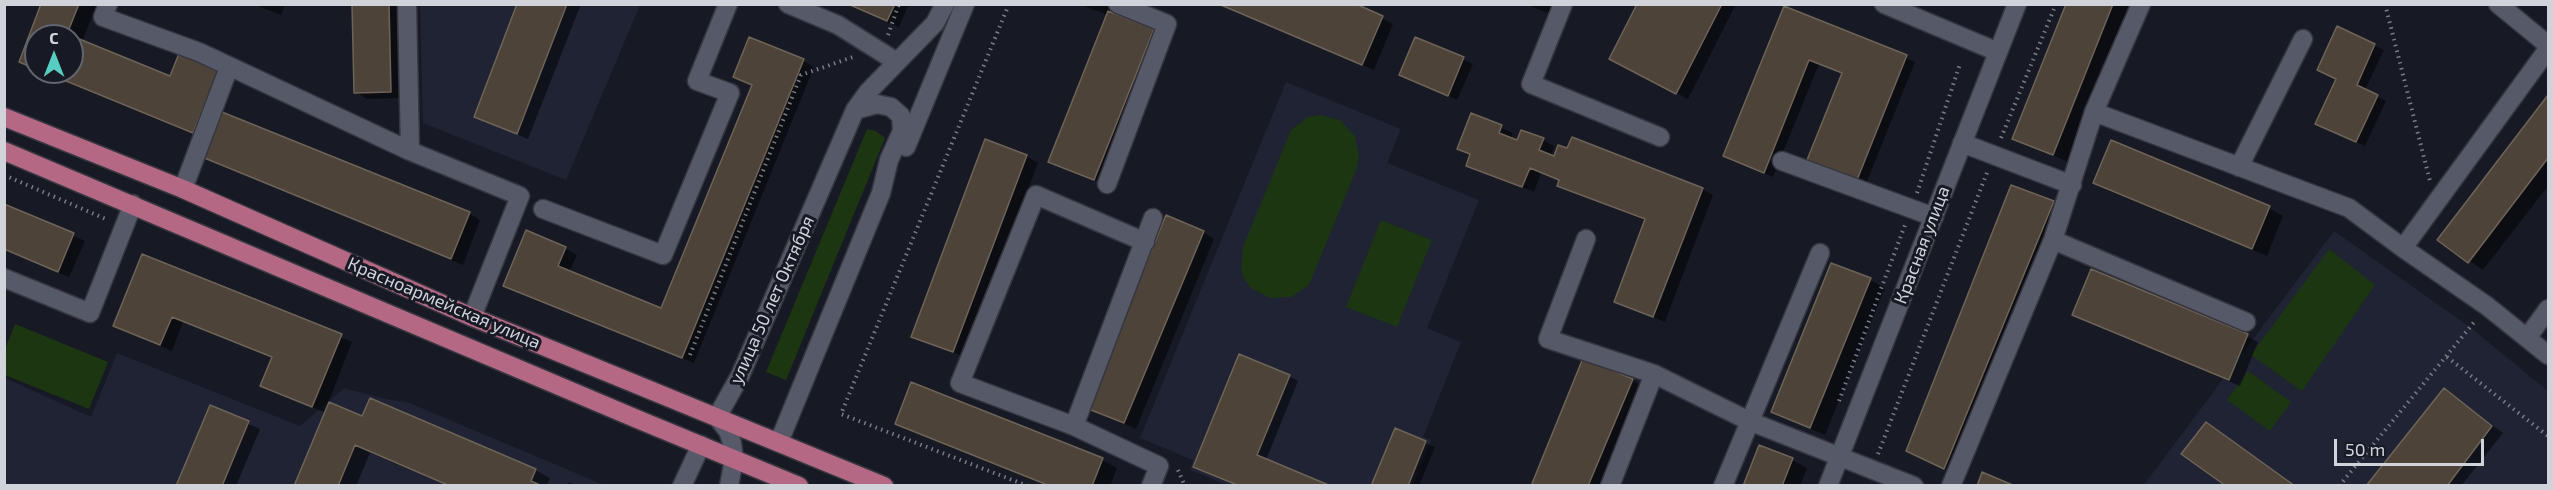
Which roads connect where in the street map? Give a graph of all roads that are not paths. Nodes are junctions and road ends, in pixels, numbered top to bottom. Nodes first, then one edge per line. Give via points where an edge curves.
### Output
1 (108, 4) edge
2 (407, 4) edge
3 (728, 4) edge
4 (788, 4) edge
5 (945, 4) edge
6 (965, 4) edge
7 (1118, 4) edge
8 (1563, 4) edge
9 (1884, 4) edge
10 (2017, 4) edge
11 (2141, 4) edge
12 (2498, 4) edge
13 (2303, 39) dead end
14 (2548, 47) edge
15 (1998, 52) junction
16 (897, 62) junction
17 (229, 66) junction
18 (855, 110) junction
19 (2094, 112) junction
20 (4, 117) edge
21 (1660, 137) dead end
22 (1962, 143) junction
23 (4, 151) edge
24 (410, 152) junction
25 (1782, 161) dead end
26 (2239, 166) junction
27 (1107, 184) dead end
28 (2072, 185) junction
29 (183, 189) junction
30 (881, 193) junction
31 (133, 204) junction
32 (543, 209) dead end
33 (1934, 217) junction
34 (1153, 218) dead end
35 (1586, 239) dead end
36 (2053, 240) junction
37 (1144, 242) junction
38 (2403, 248) junction
39 (1820, 253) dead end
40 (4, 278) edge
41 (2548, 309) edge
42 (472, 317) junction
43 (2246, 322) dead end
44 (2527, 338) junction
45 (2548, 354) edge
46 (1654, 374) junction
47 (717, 417) junction
48 (1749, 421) junction
49 (1074, 426) junction
50 (779, 442) junction
51 (701, 446) junction
52 (1840, 456) junction
53 (734, 459) junction
54 (763, 479) edge
55 (681, 486) edge
56 (729, 486) edge
57 (799, 486) edge
58 (884, 486) edge
59 (1151, 486) edge
60 (1610, 486) edge
61 (1723, 486) edge
62 (1828, 486) edge
63 (1914, 486) edge
64 (1951, 486) edge

1 - 17 street via 103,17
2 - 24 street
3 - 32 street via 697,81 730,93 663,255
4 - 16 street via 838,25
5 - 16 street, улица 50 лет Октября via 935,23
6 - 30 street via 900,162
7 - 27 street via 1167,24
8 - 21 street via 1531,84
9 - 15 street
10 - 15 street, Красная улица
11 - 19 street
12 - 14 street
13 - 26 street
14 - 38 street
15 - 22 street, Красная улица
16 - 18 street, улица 50 лет Октября
17 - 24 street
17 - 29 street
18 - 30 street via 877,104 891,107 901,116 902,131 889,160
18 - 47 street, улица 50 лет Октября via 740,376
19 - 26 street
19 - 28 street
20 - 29 main road, Красноармейская улица
22 - 28 street
22 - 33 street, Красная улица
23 - 31 main road, Красноармейская улица
24 - 42 street via 520,196
25 - 33 street
26 - 38 street via 2349,208
28 - 36 street
29 - 42 main road, Красноармейская улица
30 - 50 street
31 - 40 street via 90,313
31 - 51 main road, Красноармейская улица
33 - 52 street, Красная улица
34 - 37 street
35 - 46 street via 1548,339
36 - 43 street
36 - 64 street
37 - 49 street
37 - 49 street via 1036,195 960,383
38 - 44 street
39 - 48 street
41 - 44 street
42 - 47 main road, Красноармейская улица
44 - 45 street
46 - 48 street
46 - 60 street
47 - 50 main road, Красноармейская улица
47 - 51 main road, улица 50 лет Октября
47 - 53 street via 730,437
48 - 52 street
48 - 61 street
49 - 59 street via 1159,466
50 - 54 main road
50 - 58 main road, Красноармейская улица
51 - 53 main road, Красноармейская улица
51 - 55 street, улица 50 лет Октября
52 - 62 street, Красная улица
52 - 63 street
53 - 54 main road, Красноармейская улица
53 - 56 street
54 - 57 main road, Красноармейская улица

